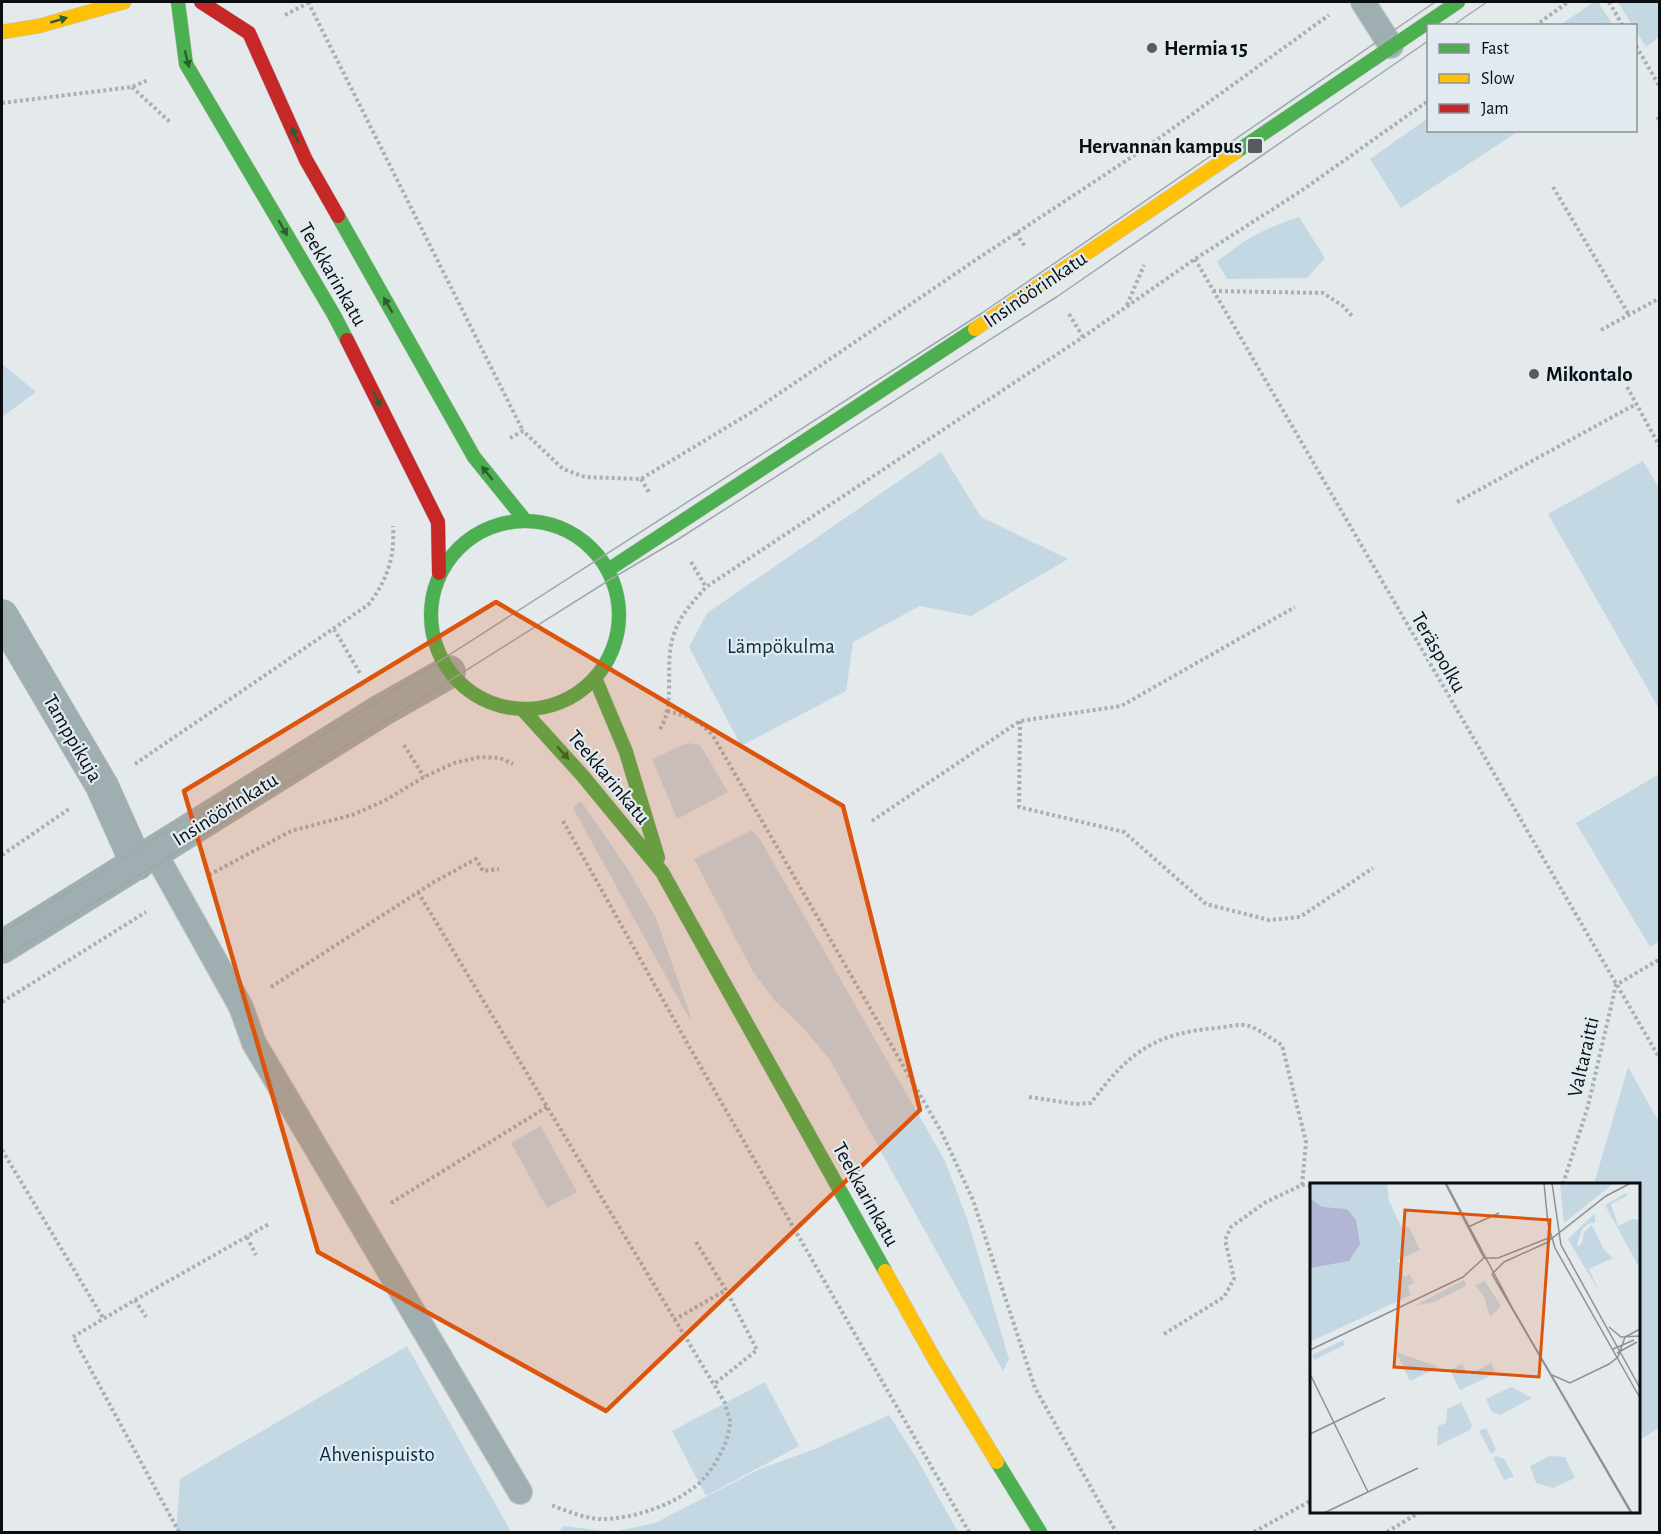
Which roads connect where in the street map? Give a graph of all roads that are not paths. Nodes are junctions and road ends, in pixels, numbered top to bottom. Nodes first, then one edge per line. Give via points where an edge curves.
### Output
1 (124, 2) edge
2 (178, 2) edge
3 (201, 2) edge
4 (1363, 2) edge
5 (1458, 2) edge
6 (2, 32) edge
7 (1391, 46) junction
8 (524, 519) junction
9 (608, 570) junction
10 (439, 573) junction
11 (2, 616) edge
12 (449, 672) junction
13 (595, 678) junction
14 (523, 710) junction
15 (146, 859) junction
16 (662, 872) junction
17 (2, 947) edge
18 (520, 1492) road end
19 (1040, 1533) edge

6 -> 1 street via 39,26
2 -> 10 street, Teekkarinkatu via 186,64 334,315 438,522
8 -> 3 street, Teekkarinkatu via 474,457 306,159 249,33
4 - 7 lane
5 - 7 street, Insinöörinkatu
7 - 9 street, Insinöörinkatu via 1010,306
8 - 9 street via 558,525 588,543
8 - 10 street via 464,544
9 - 13 street via 620,608 615,646
10 - 12 street via 429,606 433,641
11 - 15 street, Tamppikuja
12 - 14 street via 481,700
12 - 15 street, Insinöörinkatu
13 - 14 street via 551,702
13 - 16 street, Teekkarinkatu via 626,752
14 -> 16 street, Teekkarinkatu
15 - 17 street, Insinöörinkatu
15 - 18 lane via 241,1007 254,1043
16 - 19 street, Teekkarinkatu via 935,1360

